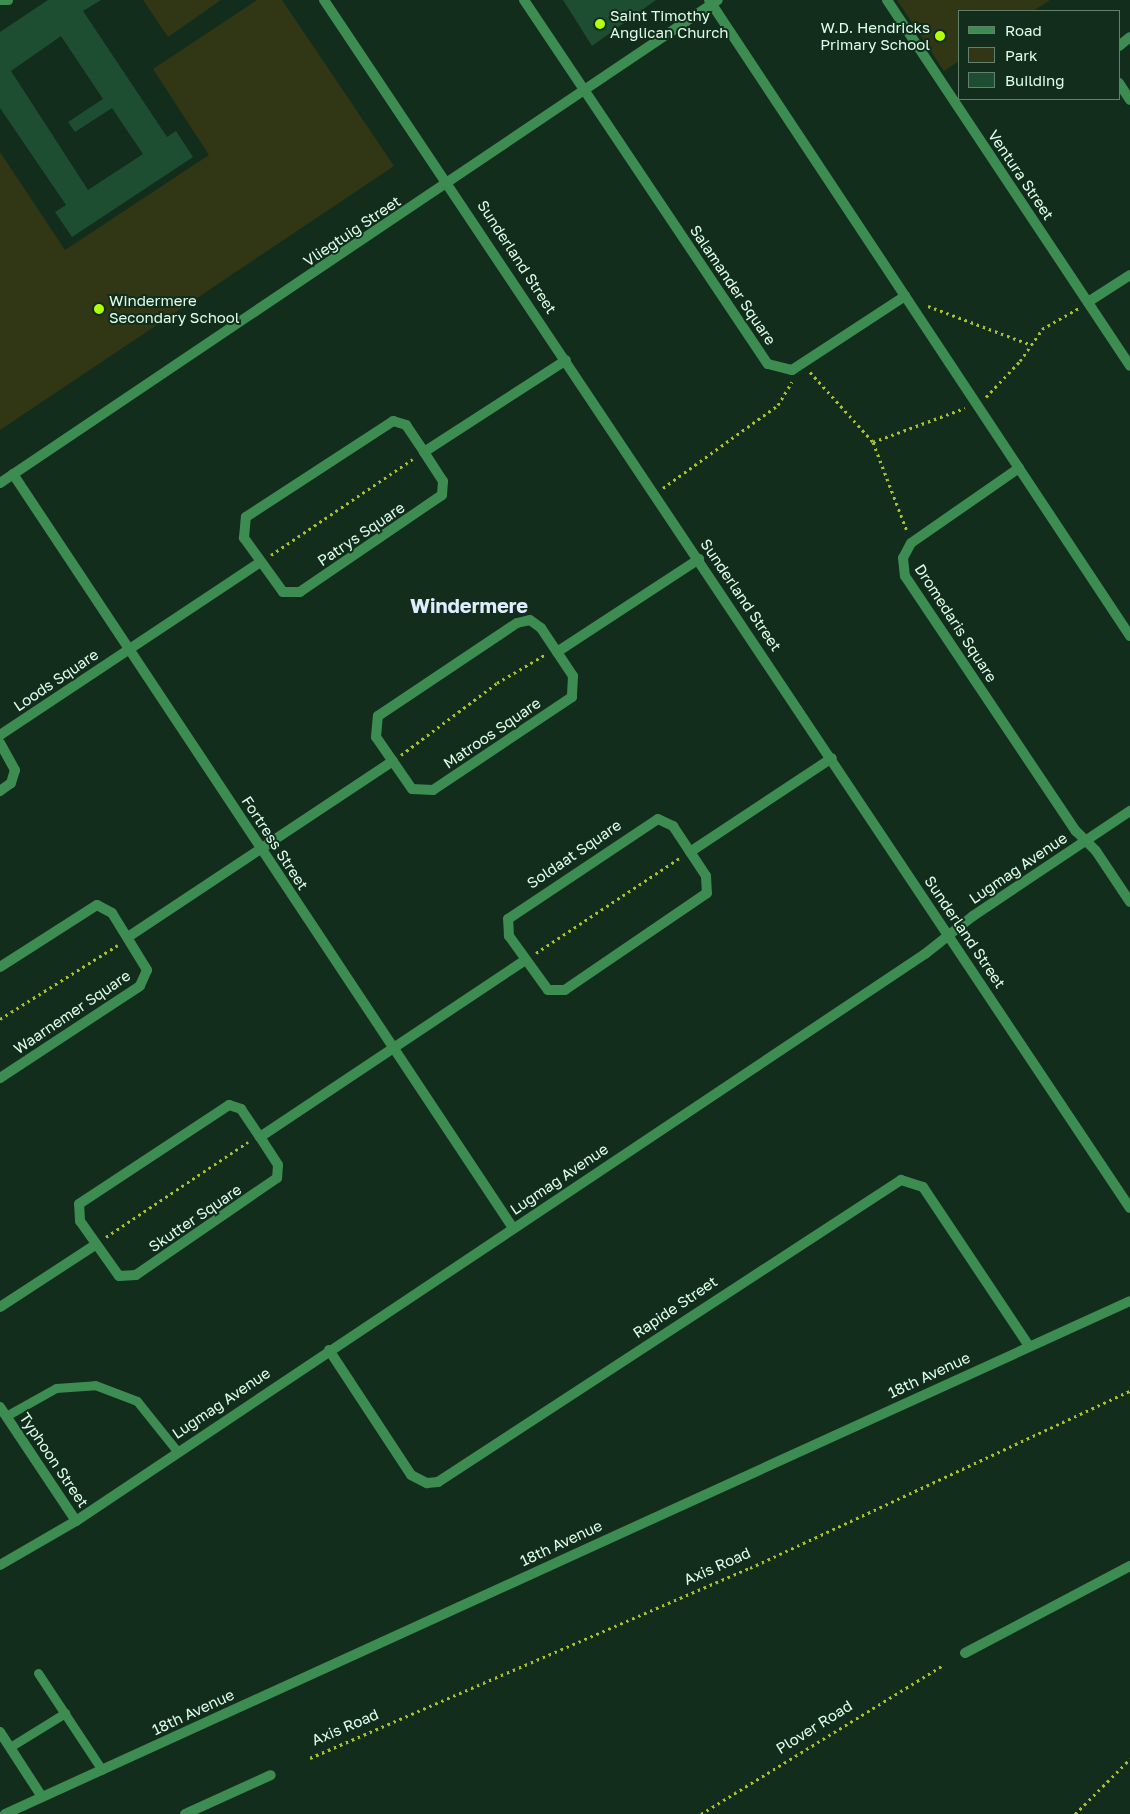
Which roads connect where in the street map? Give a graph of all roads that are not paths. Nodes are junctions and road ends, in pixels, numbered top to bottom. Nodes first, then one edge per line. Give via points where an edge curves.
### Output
1 (324, 0) edge
2 (524, 0) edge
3 (887, 0) edge
4 (713, 1) edge
5 (1130, 37) edge
6 (1120, 45) edge
7 (1120, 85) edge
8 (583, 88) junction
9 (1130, 100) edge
10 (447, 183) junction
11 (1130, 275) edge
12 (905, 296) junction
13 (1088, 302) junction
14 (566, 360) junction
15 (1130, 366) edge
16 (424, 452) junction
17 (1019, 468) junction
18 (13, 474) junction
19 (0, 483) edge
20 (699, 559) junction
21 (260, 562) junction
22 (1130, 636) edge
23 (129, 649) junction
24 (557, 652) junction
25 (0, 735) edge
26 (0, 743) edge
27 (832, 758) junction
28 (393, 761) junction
29 (0, 791) edge
30 (1130, 811) edge
31 (1086, 840) junction
32 (261, 849) junction
33 (690, 852) junction
34 (1130, 902) edge
35 (949, 934) junction
36 (128, 937) junction
37 (525, 960) junction
38 (0, 967) edge
39 (393, 1048) junction
40 (0, 1078) edge
41 (260, 1136) junction
42 (1130, 1208) edge
43 (512, 1228) junction
44 (95, 1245) junction
45 (1130, 1300) edge
46 (0, 1308) edge
47 (1028, 1346) junction
48 (329, 1350) junction
49 (0, 1407) edge
50 (6, 1416) junction
51 (177, 1451) junction
52 (76, 1521) junction
53 (0, 1565) edge
54 (1130, 1566) edge
55 (965, 1653) dead end
56 (38, 1673) dead end
57 (65, 1714) junction
58 (0, 1732) edge
59 (10, 1747) junction
60 (102, 1770) junction
61 (271, 1776) dead end
62 (42, 1797) junction
63 (5, 1814) edge
64 (185, 1814) edge

1 - 10 street, Sunderland Street
2 - 8 street, Salamander Square
3 - 13 street, Ventura Street
4 - 8 street, Vliegtuig Street
4 - 12 street
5 - 6 street
7 - 9 street
8 - 10 street, Vliegtuig Street
8 - 12 street, Salamander Square via 768,364 781,371 803,365
10 - 14 street, Sunderland Street
10 - 18 street, Vliegtuig Street
11 - 13 street
12 - 17 street
13 - 15 street, Ventura Street
14 - 16 street
14 - 20 street, Sunderland Street
16 - 21 street, Patrys Square via 406,425 389,422 249,514 242,534
16 - 21 street, Patrys Square via 444,486 440,498 428,507 296,594 280,590
17 - 22 street
17 - 31 street, Dromedaris Square via 911,543 903,558 905,576
18 - 19 street, Vliegtuig Street
18 - 23 street, Fortress Street
20 - 24 street
20 - 27 street, Sunderland Street
21 - 23 street
23 - 25 street, Loods Square
23 - 32 street, Fortress Street
24 - 28 street, Matroos Square via 538,624 521,621 381,713 375,733
24 - 28 street, Matroos Square via 575,681 574,694 513,738 428,792 412,789
26 - 29 street via 15,770 11,783
27 - 33 street
27 - 35 street, Sunderland Street
28 - 32 street
30 - 31 street, Lugmag Avenue
31 - 34 street, Dromedaris Square
31 - 35 street, Lugmag Avenue
32 - 36 street
32 - 39 street, Fortress Street
33 - 37 street, Soldaat Square via 708,880 704,896 561,992 548,990
33 - 37 street, Soldaat Square via 670,823 650,822 510,915 507,932
35 - 42 street, Sunderland Street
35 - 43 street, Lugmag Avenue
36 - 38 street, Waarnemer Square via 110,910 93,906
36 - 40 street, Waarnemer Square via 146,966 143,982
37 - 39 street
39 - 41 street
39 - 43 street, Fortress Street
41 - 44 street, Skutter Square via 241,1109 220,1108 81,1201 78,1218
41 - 44 street, Skutter Square via 278,1165 275,1182 136,1275 115,1274
43 - 48 street, Lugmag Avenue
44 - 46 street
45 - 47 street, 18th Avenue
47 - 48 street, Rapide Street via 923,1188 901,1180 438,1482 421,1482 411,1475
47 - 60 street, 18th Avenue
48 - 51 street, Lugmag Avenue
49 - 50 street, Typhoon Street
50 - 51 lane, Typhoon Street via 56,1388 95,1384 137,1401
50 - 52 street, Typhoon Street
51 - 52 street, Lugmag Avenue
52 - 53 street, Lugmag Avenue
54 - 55 street
56 - 57 lane
57 - 59 lane
57 - 60 lane
58 - 59 street
59 - 62 street
60 - 62 street, 18th Avenue
61 - 64 street
62 - 63 street, 18th Avenue

